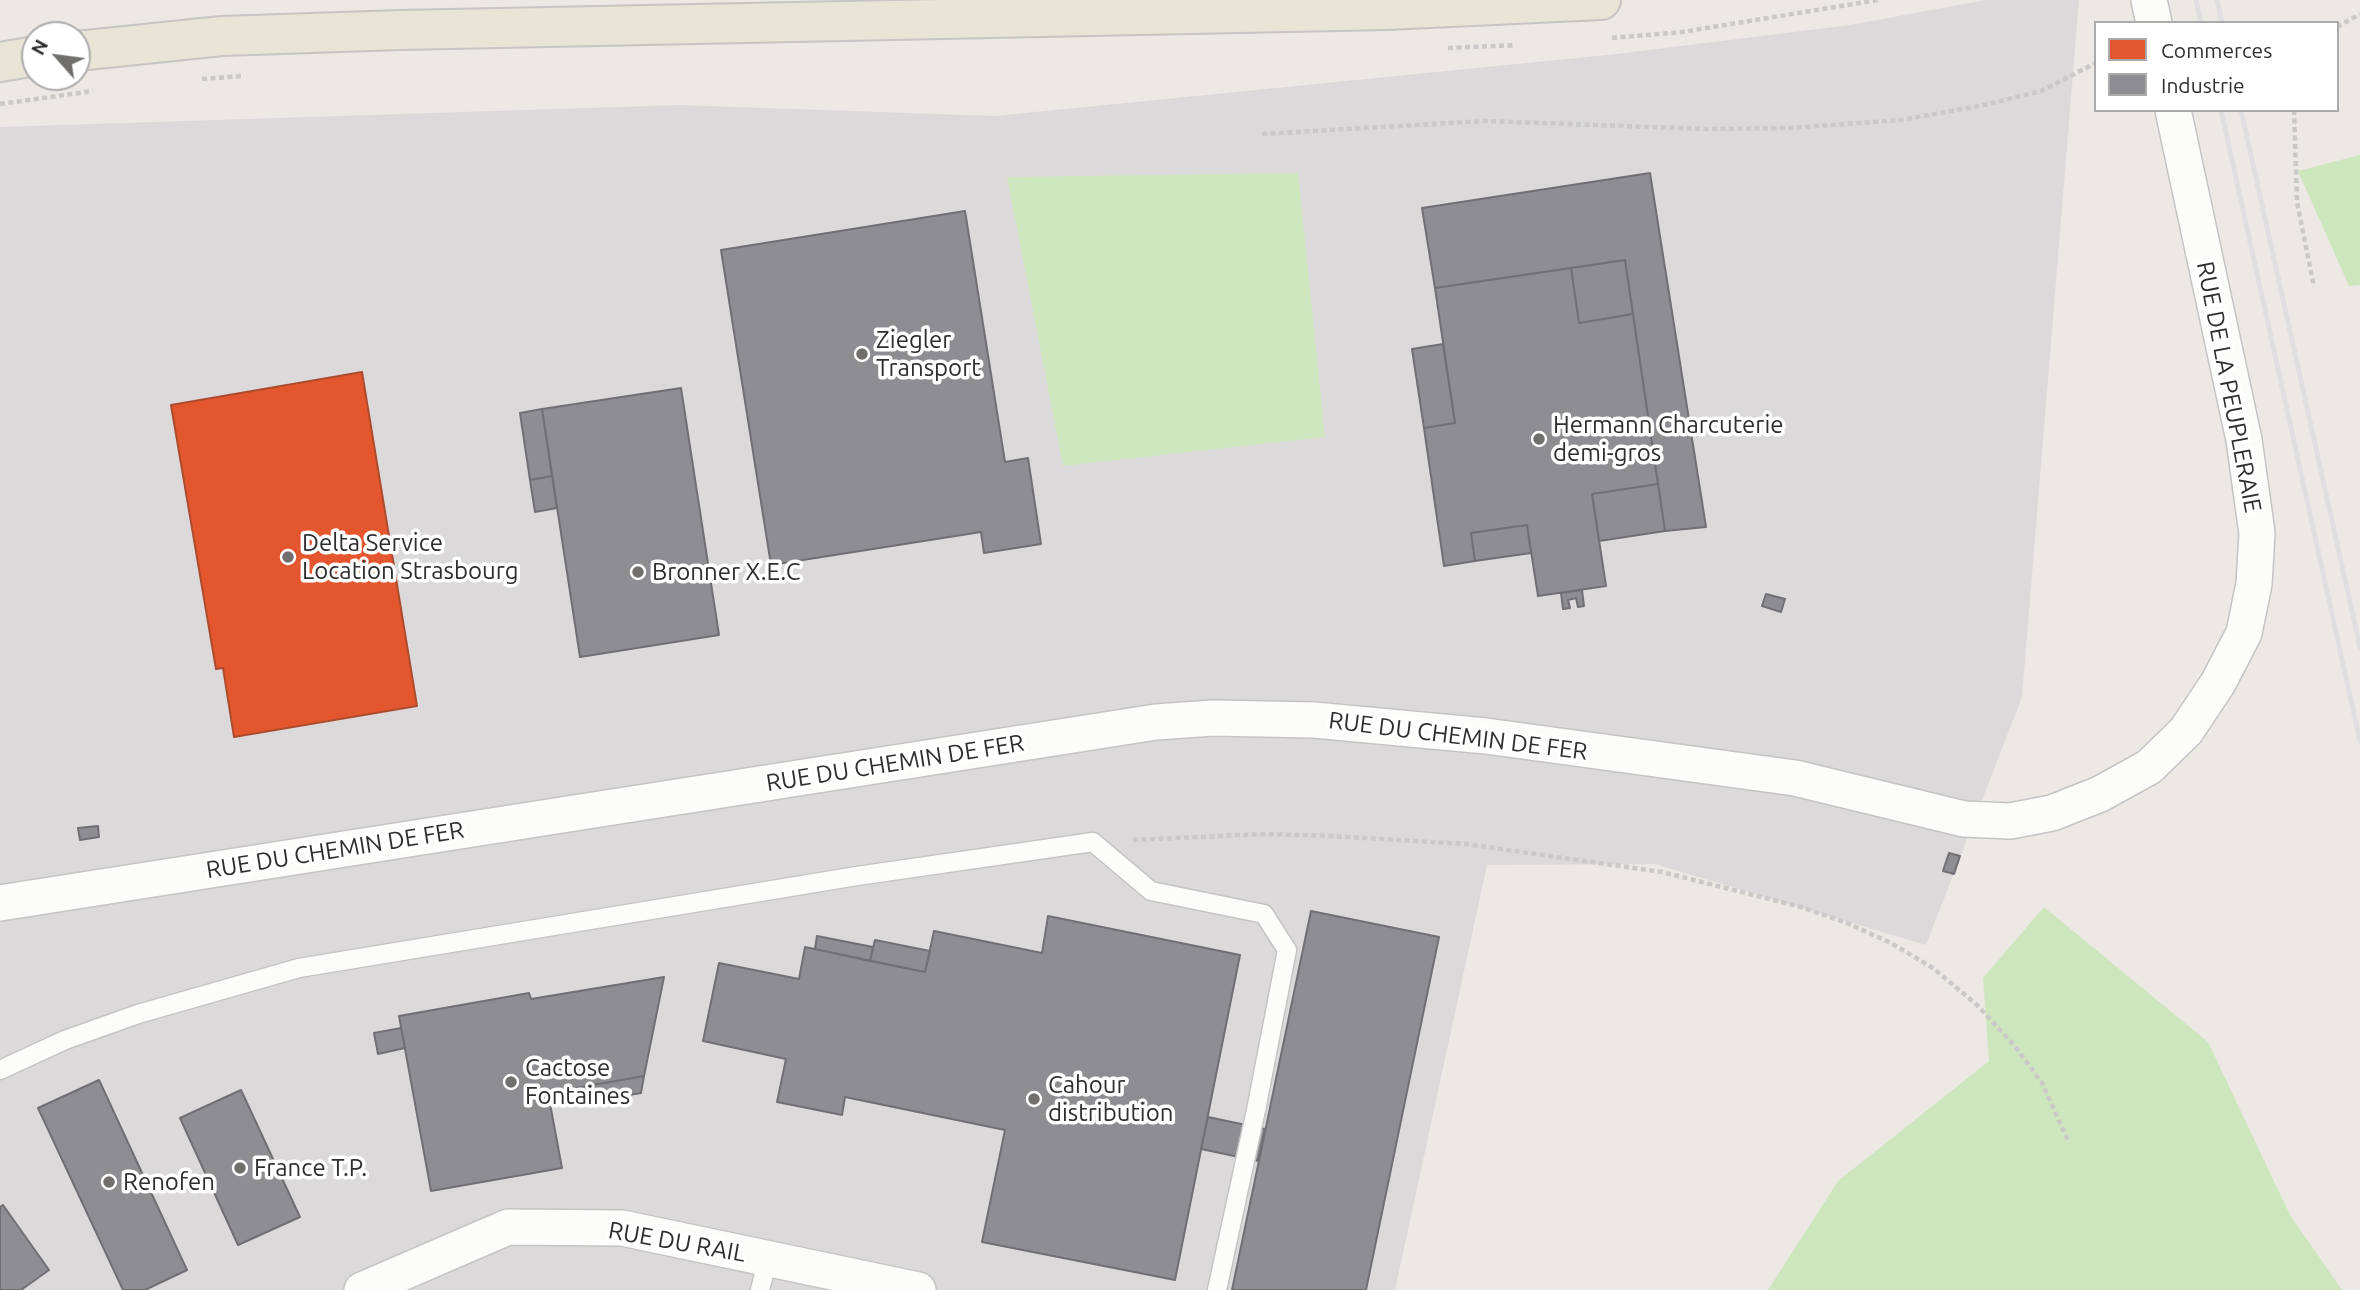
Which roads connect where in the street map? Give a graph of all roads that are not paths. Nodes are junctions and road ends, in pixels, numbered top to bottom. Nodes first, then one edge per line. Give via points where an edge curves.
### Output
1 (1601, 0) edge
2 (2149, 0) edge
3 (2154, 21) edge
4 (91, 50) edge
5 (21, 58) edge
6 (0, 62) edge
7 (2173, 112) edge
8 (1795, 779) joint
9 (0, 903) edge
10 (0, 1070) edge
11 (764, 1274) edge
12 (362, 1290) edge
13 (918, 1290) edge
14 (1216, 1290) edge

1 - 4 main road via 1387,10 386,30 222,36
2 - 3 street
5 - 6 main road
7 - 8 street, RUE DE LA PEUPLERAIE via 2244,440 2257,533 2254,584 2244,633 2218,682 2186,732 2148,767 2100,794 2052,813 2010,821 1964,819
8 - 9 street, RUE DU CHEMIN DE FER via 1391,726 1213,718 1143,724
10 - 14 lane via 138,1014 299,968 1093,842 1151,891 1264,914 1287,950
11 - 12 street, RUE DU RAIL via 622,1228 508,1227
11 - 13 street, RUE DU RAIL

